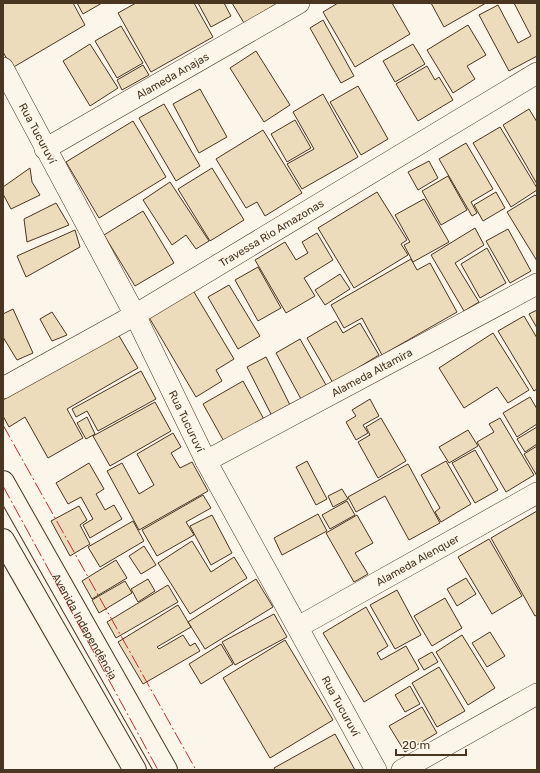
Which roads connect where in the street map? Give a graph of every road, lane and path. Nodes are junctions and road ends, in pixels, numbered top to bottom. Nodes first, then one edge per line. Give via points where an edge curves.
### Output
1 (299, 3) edge
2 (3, 68) edge
3 (537, 73) edge
4 (45, 149) junction
5 (537, 284) edge
6 (135, 314) junction
7 (3, 388) edge
8 (206, 461) junction
9 (3, 482) edge
10 (537, 493) edge
11 (3, 540) edge
12 (298, 627) junction
13 (537, 694) edge
14 (135, 770) edge
15 (166, 770) edge
16 (376, 770) edge
17 (402, 770) edge

1 - 4 street, Alameda Anajas
2 - 4 street, Rua Tucuruví
3 - 6 street, Travessa Rio Amazonas
4 - 6 street, Rua Tucuruví
5 - 8 street, Alameda Altamira
6 - 7 street, Travessa Rio Amazonas
6 - 8 street, Rua Tucuruví
8 - 12 street, Rua Tucuruví
9 - 15 main road, Avenida Independência
10 - 12 street, Alameda Alenquer
11 - 14 main road
12 - 16 street, Rua Tucuruví
13 - 17 street

